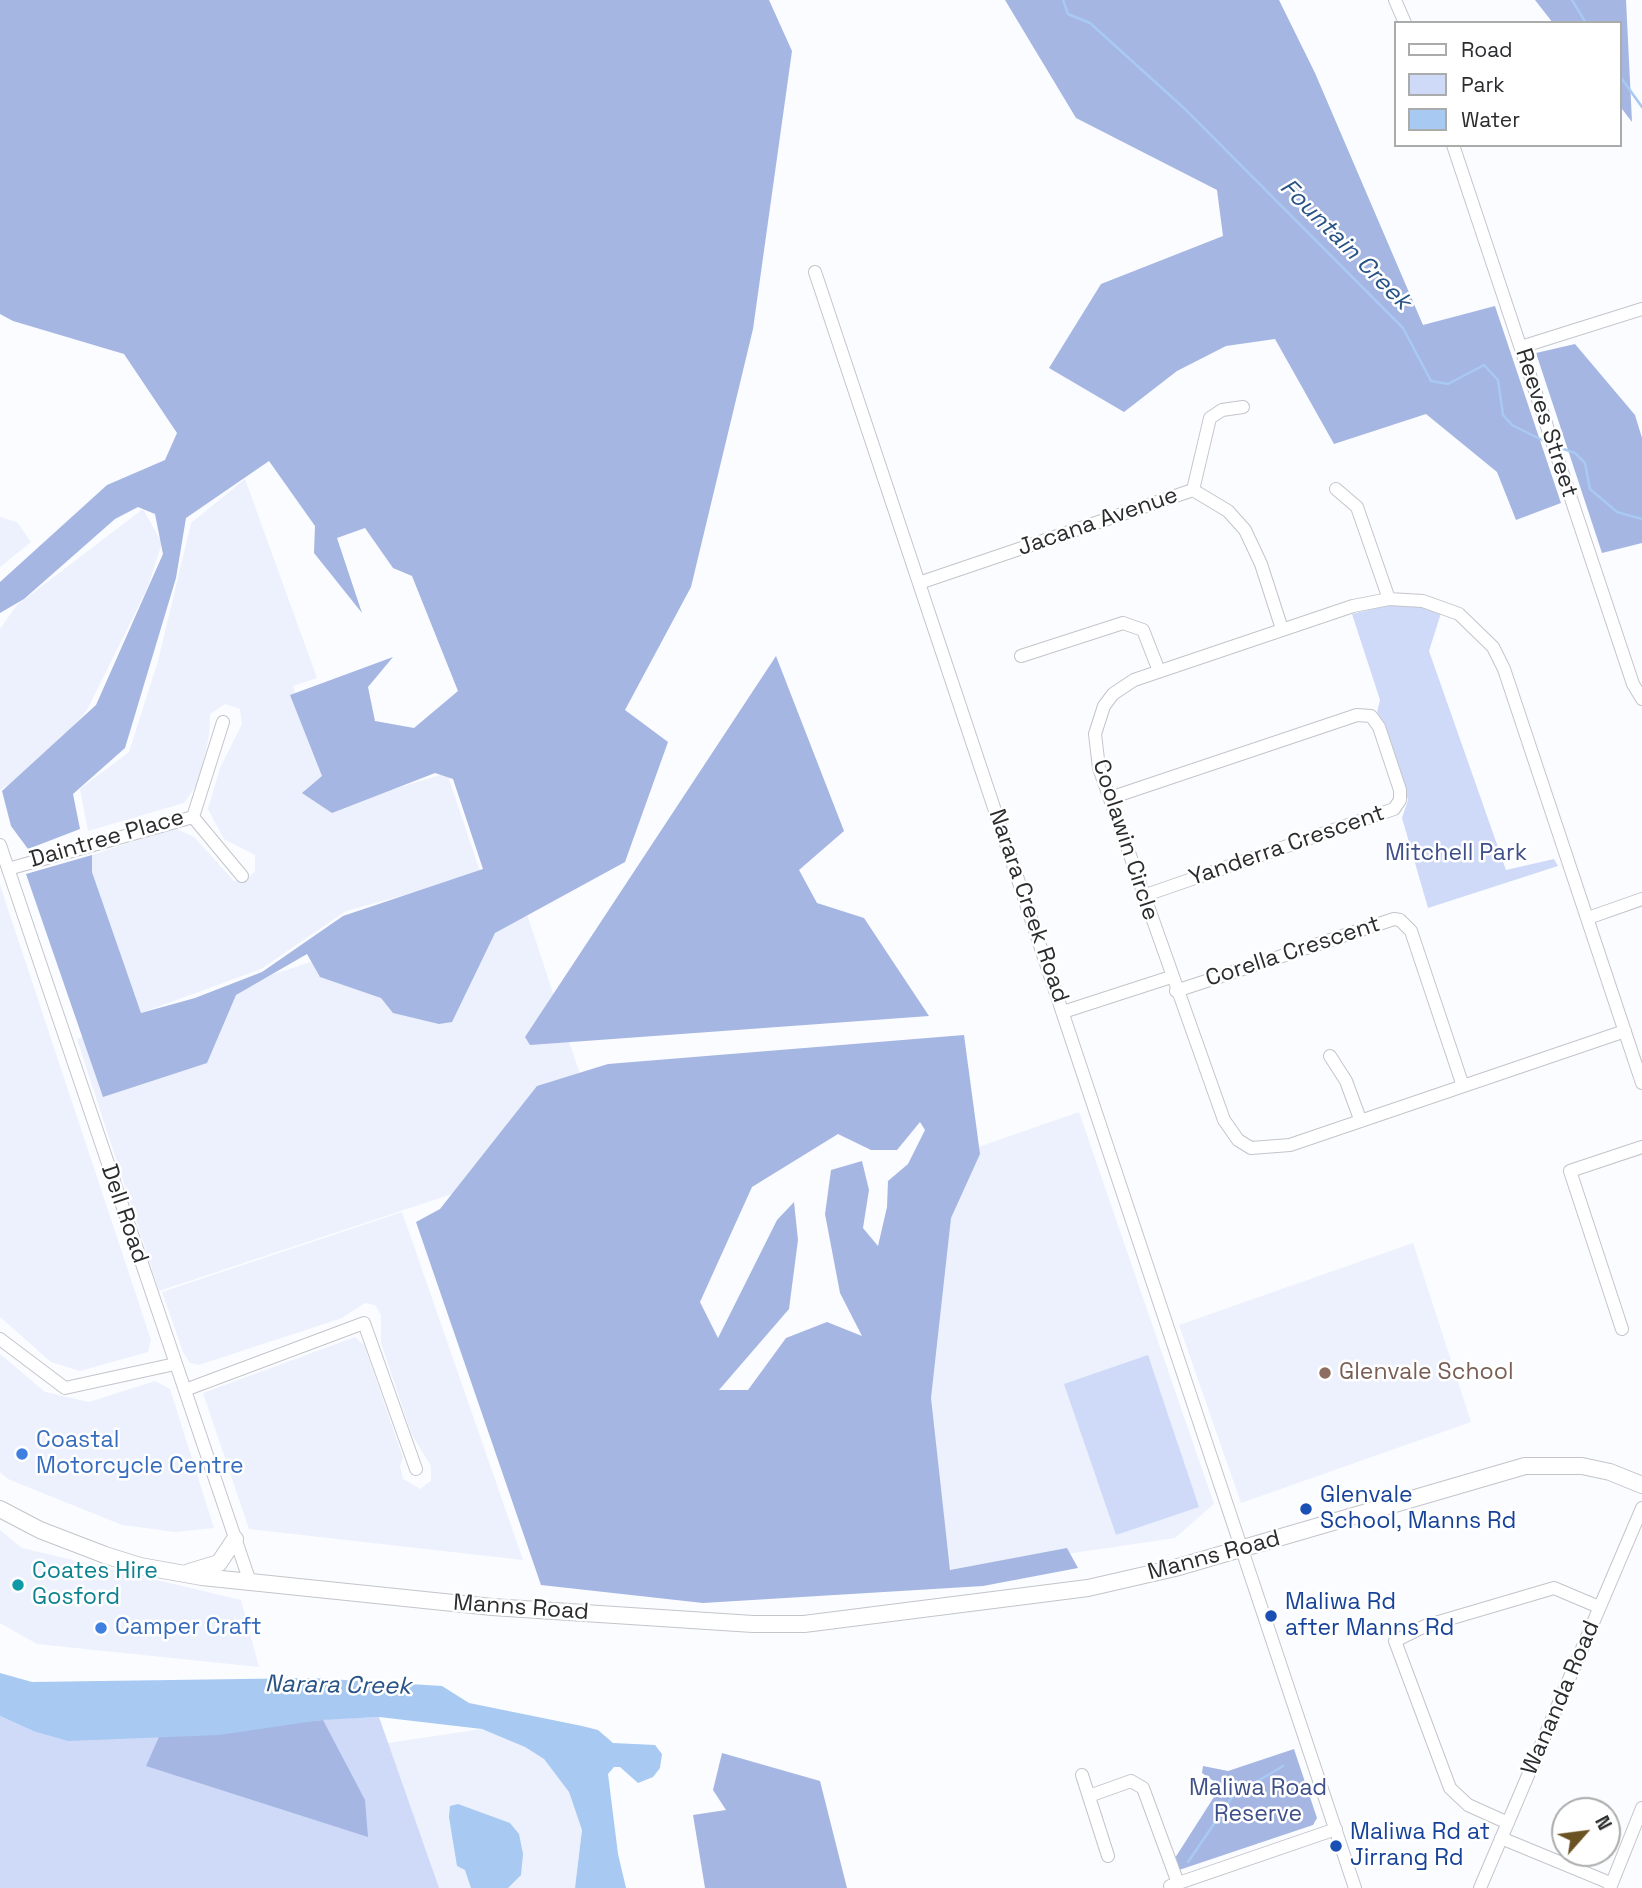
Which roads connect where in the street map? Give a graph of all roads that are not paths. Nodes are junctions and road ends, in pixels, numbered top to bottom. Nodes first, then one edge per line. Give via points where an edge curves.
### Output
1 (1395, 0) edge
2 (1404, 21) edge
3 (1454, 147) edge
4 (815, 272) dead end
5 (1642, 309) edge
6 (1521, 347) junction
7 (1243, 407) dead end
8 (1336, 488) dead end
9 (1193, 490) junction
10 (919, 583) junction
11 (1389, 599) junction
12 (1282, 629) junction
13 (1021, 656) dead end
14 (1159, 671) junction
15 (1642, 699) edge
16 (223, 722) dead end
17 (1110, 798) junction
18 (193, 817) junction
19 (0, 845) edge
20 (8, 869) junction
21 (242, 876) dead end
22 (1143, 896) junction
23 (1642, 899) edge
24 (1587, 918) junction
25 (1171, 977) junction
26 (1176, 991) junction
27 (1063, 1012) junction
28 (1625, 1031) junction
29 (1330, 1056) dead end
30 (1642, 1083) edge
31 (1462, 1086) junction
32 (1360, 1119) junction
33 (1642, 1147) edge
34 (1622, 1329) dead end
35 (0, 1339) edge
36 (175, 1364) junction
37 (185, 1390) junction
38 (416, 1469) dead end
39 (1642, 1485) edge
40 (1642, 1508) edge
41 (0, 1509) edge
42 (235, 1539) junction
43 (1240, 1545) junction
44 (184, 1574) junction
45 (250, 1583) junction
46 (1599, 1607) junction
47 (1082, 1775) dead end
48 (1088, 1796) junction
49 (1642, 1808) edge
50 (1508, 1823) junction
51 (1336, 1829) junction
52 (1501, 1838) junction
53 (1108, 1856) dead end
54 (1610, 1886) edge
55 (1355, 1888) edge
56 (1480, 1888) edge

1 - 2 street
3 - 6 street, Reeves Street
4 - 10 street, Narara Creek Road
5 - 6 street
6 - 15 street, Reeves Street via 1633,684
7 - 9 street via 1222,410 1210,418
8 - 11 street via 1357,507
9 - 10 street, Jacana Avenue
9 - 12 street, Jacana Avenue via 1227,511 1245,530
10 - 27 street, Narara Creek Road
11 - 12 street, Coolawin Circle
11 - 24 street, Coolawin Circle via 1440,605 1478,629 1493,647
12 - 14 street, Coolawin Circle
13 - 14 street via 1124,623 1143,630
14 - 17 street, Coolawin Circle via 1123,687 1097,719 1096,751
16 - 18 street, Daintree Place
17 - 22 street, Coolawin Circle
17 - 22 street, Yanderra Crescent via 1357,715 1371,716 1379,727 1400,790 1394,809
18 - 20 street, Daintree Place
18 - 21 street
19 - 20 street, Dell Road
20 - 36 street, Dell Road
22 - 25 street, Coolawin Circle
23 - 24 street
24 - 28 street, Coolawin Circle
25 - 26 street, Coolawin Circle
25 - 27 street
26 - 31 street, Corella Crescent via 1400,920 1411,931
26 - 32 street, Coolawin Circle via 1224,1120 1238,1140 1251,1148 1290,1145
27 - 43 street, Narara Creek Road
28 - 30 street, Coolawin Circle
28 - 31 street, Coolawin Circle
29 - 32 street via 1346,1081
31 - 32 street, Coolawin Circle
33 - 34 street via 1570,1171
35 - 36 street via 65,1388
36 - 37 street, Dell Road
37 - 38 street via 364,1322
37 - 42 street, Dell Road
39 - 43 main road, Manns Road via 1597,1468 1547,1464 1512,1469 1412,1498 1327,1513
40 - 46 street, Wananda Road
41 - 44 main road, Manns Road via 69,1543 140,1566
42 - 44 main road via 219,1563
42 - 45 street, Dell Road
43 - 45 main road, Manns Road via 1054,1592 804,1624 492,1606
43 - 51 street, Narara Creek Road
44 - 45 main road, Manns Road
46 - 50 street, Wananda Road
46 - 50 street via 1554,1588 1425,1626 1395,1641 1450,1788 1468,1805
47 - 48 street
48 - 51 street via 1131,1781 1143,1788 1174,1884
48 - 53 street
49 - 54 street
50 - 52 street, Wananda Road
51 - 55 street, Narara Creek Road
52 - 54 street
52 - 56 street, Wananda Road

